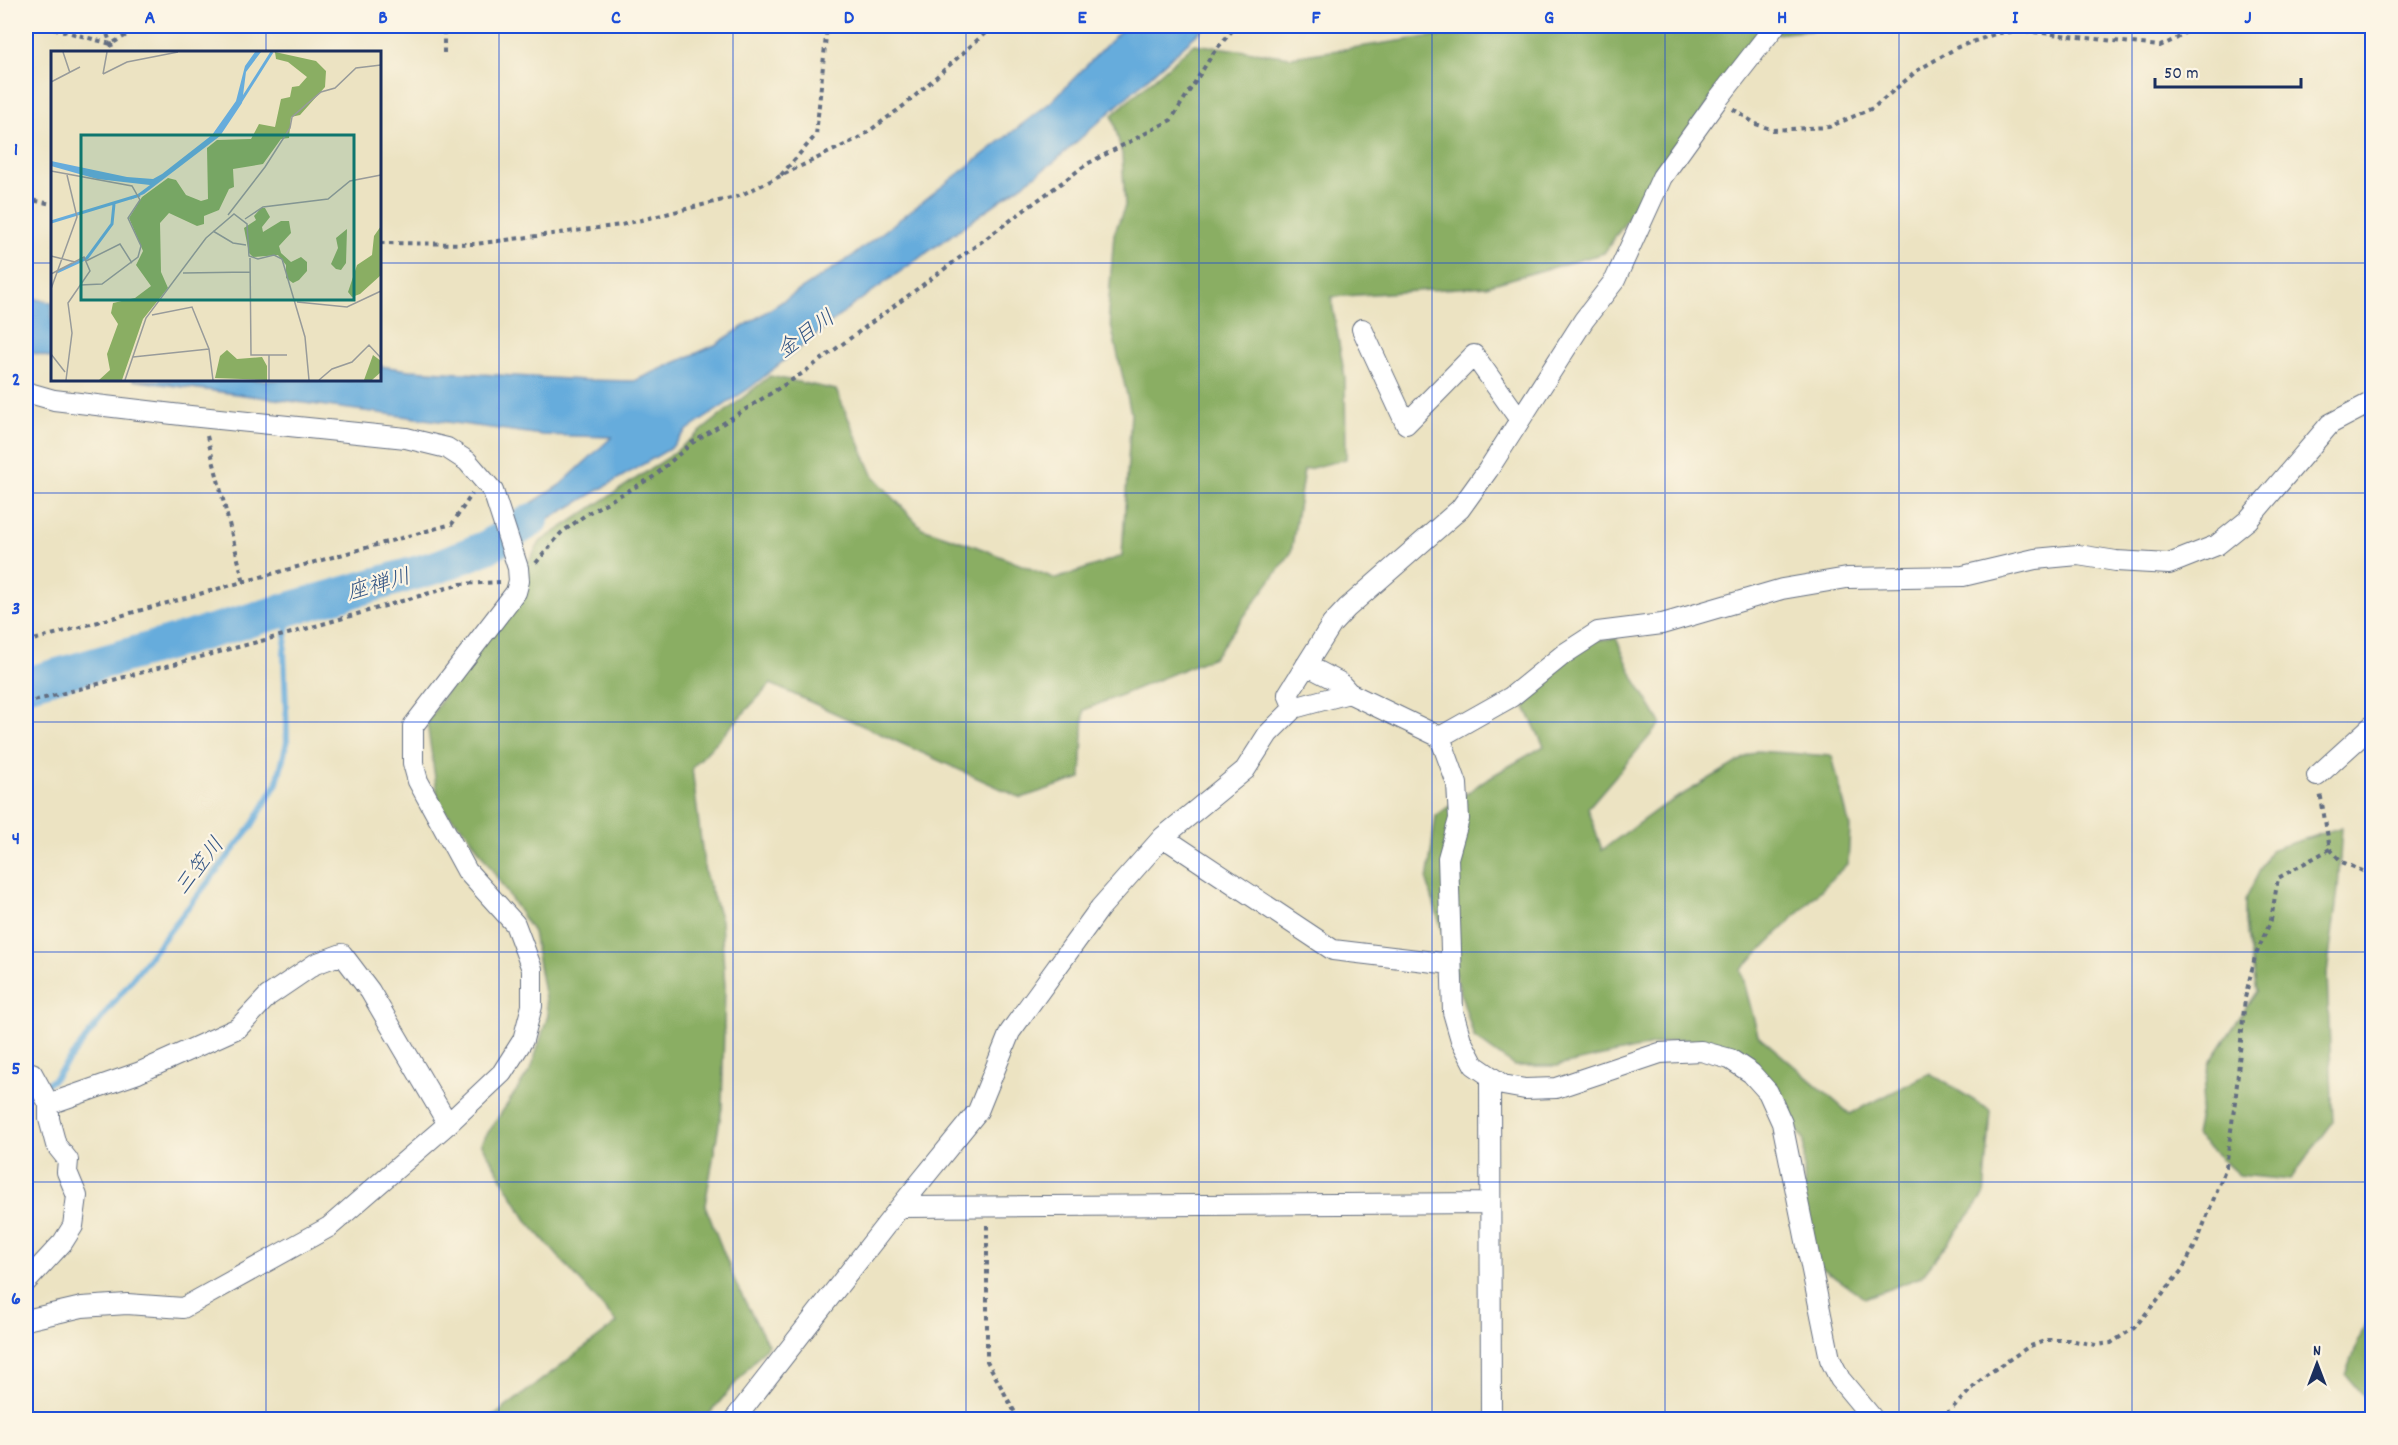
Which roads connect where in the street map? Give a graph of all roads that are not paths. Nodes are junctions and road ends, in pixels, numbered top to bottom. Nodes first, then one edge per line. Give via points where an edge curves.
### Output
1 (1775, 26) edge
2 (1362, 329) dead end
3 (26, 392) edge
4 (2373, 402) edge
5 (1520, 420) junction
6 (1306, 665) junction
7 (1349, 693) junction
8 (1294, 708) junction
9 (2373, 726) edge
10 (1440, 737) junction
11 (2317, 776) road end
12 (1163, 837) junction
13 (1451, 964) junction
14 (29, 1075) edge
15 (1490, 1076) junction
16 (50, 1104) junction
17 (448, 1124) junction
18 (1490, 1203) junction
19 (900, 1207) junction
20 (26, 1282) edge
21 (26, 1320) edge
22 (734, 1419) edge
23 (1491, 1419) edge
24 (1874, 1419) edge

1 - 5 street via 1662,177 1615,280 1584,320
2 - 5 street via 1406,424 1474,355
3 - 17 street via 54,400 202,418 405,438 447,448 467,461 488,485 519,574 516,592 413,726 413,763 418,781 467,871 515,924 532,969 532,1006 523,1040 502,1073
4 - 10 street via 2330,424 2248,520 2217,545 2169,564 2078,555 2036,559 1963,576 1847,578 1782,589 1662,624 1598,632 1511,697
5 - 6 street via 1460,509 1347,608
6 - 7 street via 1339,682
6 - 8 street via 1288,694
7 - 8 street
7 - 10 street
8 - 12 street via 1268,734 1245,770
9 - 11 street
10 - 13 street via 1457,784 1459,819 1448,858
12 - 13 street via 1333,950
12 - 19 street via 1100,908 1010,1032 978,1111
13 - 15 street via 1453,1012 1461,1040 1474,1065
14 - 16 street
15 - 18 street
15 - 24 street via 1503,1085 1556,1088 1660,1053 1701,1051 1730,1059 1751,1073 1768,1092 1782,1123 1830,1359 1840,1379
16 - 17 street via 138,1073 238,1028 268,996 315,964 342,954 370,991
16 - 20 street via 49,1119 56,1145 68,1160 67,1172 77,1196 74,1226
17 - 21 street via 329,1227 183,1308 82,1307
18 - 19 street
18 - 23 street
19 - 22 street

